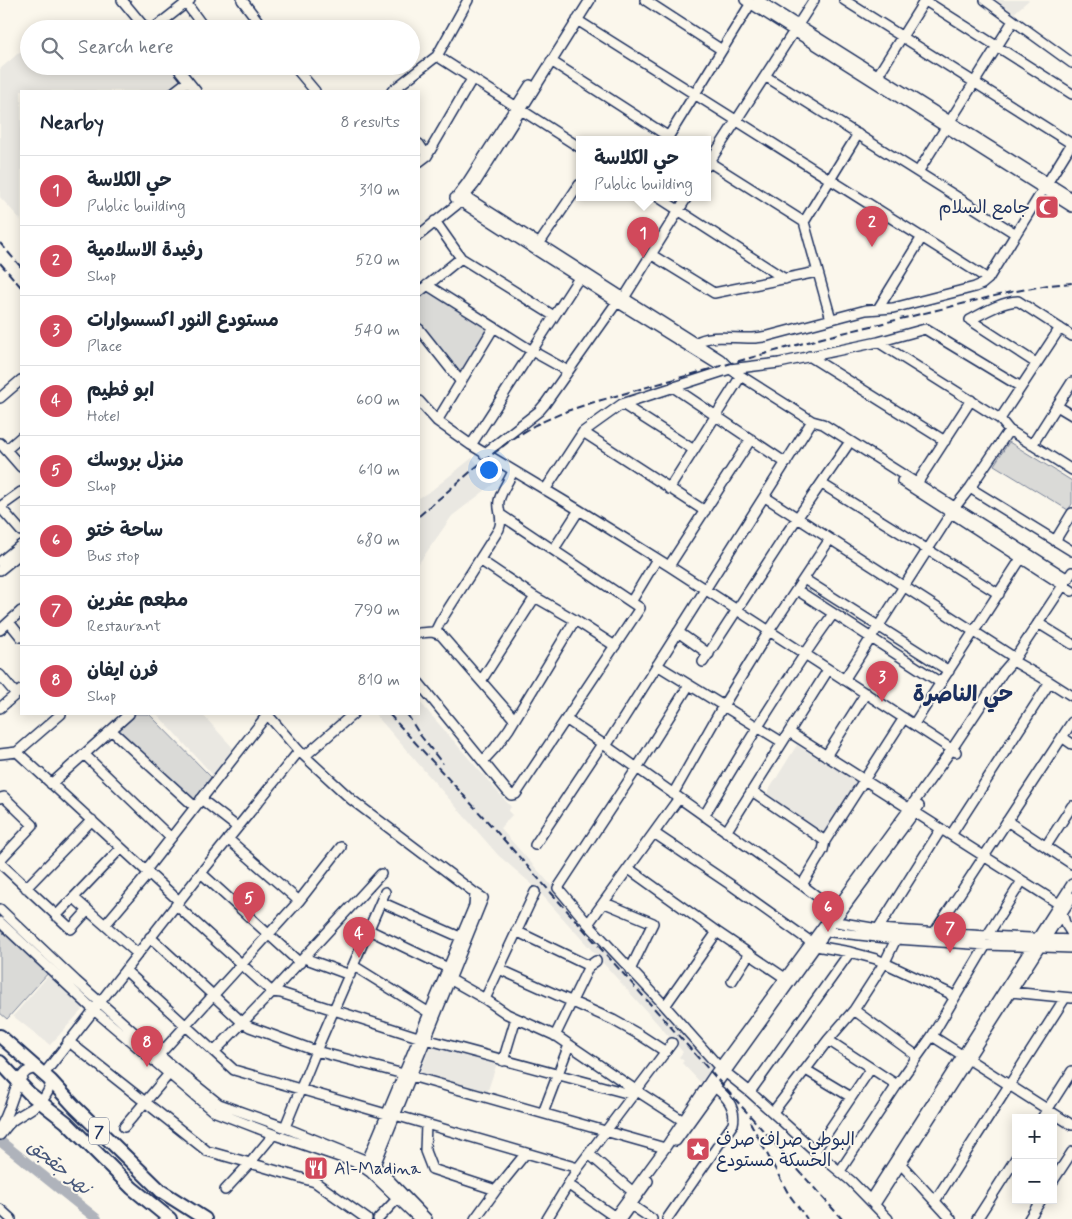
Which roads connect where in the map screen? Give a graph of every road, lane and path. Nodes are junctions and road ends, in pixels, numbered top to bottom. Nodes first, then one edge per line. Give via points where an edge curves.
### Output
1 (122, 0) edge
2 (242, 0) edge
3 (583, 0) edge
4 (590, 0) edge
5 (645, 0) edge
6 (814, 0) edge
7 (844, 0) edge
8 (924, 0) edge
9 (985, 0) edge
10 (465, 1) edge
11 (751, 1) edge
12 (188, 2) edge
13 (139, 20) edge
14 (165, 20) edge
15 (200, 20) edge
16 (257, 20) edge
17 (577, 20) junction
18 (1013, 20) junction
19 (796, 28) junction
20 (902, 37) junction
21 (997, 46) junction
22 (722, 50) junction
23 (437, 56) junction
24 (551, 61) junction
25 (1072, 63) edge
26 (420, 69) edge
27 (183, 75) edge
28 (302, 75) edge
29 (413, 75) edge
30 (878, 75) junction
31 (765, 76) junction
32 (472, 79) junction
33 (188, 81) junction
34 (974, 82) junction
35 (176, 90) edge
36 (195, 90) edge
37 (314, 90) edge
38 (393, 90) edge
39 (695, 94) junction
40 (1072, 94) edge
41 (519, 108) junction
42 (736, 120) junction
43 (948, 124) junction
44 (858, 134) junction
45 (665, 136) edge
46 (669, 136) edge
47 (1072, 144) edge
48 (576, 145) edge
49 (420, 146) edge
50 (427, 156) junction
51 (711, 159) edge
52 (420, 161) edge
53 (711, 166) edge
54 (918, 172) junction
55 (830, 179) junction
56 (1045, 185) junction
57 (576, 190) edge
58 (460, 197) junction
59 (1072, 198) edge
60 (664, 201) edge
61 (685, 201) edge
62 (1072, 207) edge
63 (679, 210) junction
64 (435, 222) junction
65 (804, 222) junction
66 (420, 224) edge
67 (420, 234) edge
68 (1016, 234) junction
69 (922, 237) junction
70 (540, 244) junction
71 (652, 255) junction
72 (461, 258) junction
73 (817, 272) junction
74 (579, 278) junction
75 (785, 279) junction
76 (988, 279) junction
77 (428, 285) junction
78 (420, 291) edge
79 (620, 300) junction
80 (878, 309) junction
81 (554, 316) junction
82 (830, 319) junction
83 (494, 327) junction
84 (1060, 328) junction
85 (420, 330) edge
86 (1072, 336) edge
87 (695, 342) junction
88 (878, 342) junction
89 (532, 350) junction
90 (809, 356) junction
91 (1036, 363) junction
92 (730, 369) junction
93 (568, 371) junction
94 (741, 376) junction
95 (20, 381) edge
96 (461, 382) junction
97 (1072, 383) edge
98 (673, 387) junction
99 (1021, 387) junction
100 (0, 398) edge
101 (971, 400) junction
102 (420, 402) edge
103 (622, 404) junction
104 (1057, 406) junction
105 (1072, 415) edge
106 (716, 416) junction
107 (1000, 419) junction
108 (438, 421) junction
109 (812, 421) junction
110 (1009, 430) junction
111 (583, 432) junction
112 (20, 438) edge
113 (751, 439) junction
114 (945, 441) junction
115 (471, 445) junction
116 (1032, 445) junction
117 (847, 446) junction
118 (3, 447) edge
119 (694, 450) junction
120 (484, 454) junction
121 (786, 463) junction
122 (20, 466) edge
123 (1072, 470) edge
124 (513, 472) junction
125 (822, 484) junction
126 (916, 486) junction
127 (669, 488) junction
128 (970, 488) junction
129 (545, 490) junction
130 (20, 493) edge
131 (765, 497) junction
132 (0, 507) edge
133 (579, 510) junction
134 (954, 510) junction
135 (705, 511) junction
136 (1072, 513) edge
137 (501, 515) junction
138 (798, 518) junction
139 (20, 530) edge
140 (830, 539) junction
141 (1055, 541) junction
142 (20, 546) edge
143 (554, 549) junction
144 (928, 549) junction
145 (1072, 551) edge
146 (20, 558) edge
147 (1022, 558) junction
148 (657, 559) junction
149 (480, 560) junction
150 (0, 562) edge
151 (669, 566) junction
152 (0, 570) edge
153 (804, 579) junction
154 (1068, 579) edge
155 (904, 587) junction
156 (705, 590) junction
157 (796, 590) junction
158 (1072, 591) edge
159 (999, 594) junction
160 (535, 597) junction
161 (631, 602) junction
162 (737, 611) junction
163 (20, 613) edge
164 (833, 614) junction
165 (575, 620) junction
166 (9, 622) junction
167 (1038, 623) junction
168 (878, 627) junction
169 (0, 630) edge
170 (769, 631) junction
171 (435, 632) junction
172 (678, 632) junction
173 (974, 632) junction
174 (420, 633) edge
175 (20, 636) edge
176 (871, 638) junction
177 (1072, 644) edge
178 (615, 646) junction
179 (709, 654) junction
180 (804, 654) junction
181 (1014, 660) junction
182 (703, 662) dead end
183 (657, 665) junction
184 (828, 670) junction
185 (948, 671) junction
186 (0, 676) edge
187 (844, 680) junction
188 (481, 681) junction
189 (1050, 682) junction
190 (941, 683) junction
191 (420, 684) edge
192 (689, 685) junction
193 (19, 692) edge
194 (866, 693) junction
195 (1072, 696) edge
196 (723, 706) junction
197 (0, 708) edge
198 (60, 715) edge
199 (128, 715) edge
200 (266, 715) edge
201 (268, 715) edge
202 (352, 715) edge
203 (904, 718) junction
204 (514, 719) junction
205 (567, 720) junction
206 (1072, 722) edge
207 (914, 724) junction
208 (757, 727) junction
209 (111, 730) junction
210 (789, 732) junction
211 (1062, 737) junction
212 (782, 742) junction
213 (1072, 744) edge
214 (604, 745) junction
215 (954, 750) junction
216 (17, 752) junction
217 (0, 754) edge
218 (84, 754) junction
219 (302, 754) junction
220 (826, 756) junction
221 (483, 761) junction
222 (637, 768) junction
223 (864, 780) junction
224 (51, 784) junction
225 (752, 791) junction
226 (676, 796) junction
227 (0, 798) edge
228 (201, 799) junction
229 (1072, 806) edge
230 (195, 807) junction
231 (912, 811) junction
232 (704, 816) junction
233 (92, 820) junction
234 (1007, 821) junction
235 (238, 827) junction
236 (941, 829) junction
237 (726, 832) junction
238 (654, 833) junction
239 (951, 835) junction
240 (171, 838) junction
241 (228, 839) junction
242 (825, 841) junction
243 (535, 845) dead end
244 (1046, 846) junction
245 (341, 847) dead end
246 (122, 848) junction
247 (984, 856) junction
248 (0, 862) edge
249 (1072, 864) edge
250 (629, 869) junction
251 (148, 872) junction
252 (201, 872) junction
253 (381, 874) dead end
254 (1022, 881) junction
255 (1072, 884) edge
256 (802, 885) junction
257 (26, 888) junction
258 (386, 892) dead end
259 (535, 892) dead end
260 (475, 893) junction
261 (1072, 897) edge
262 (74, 898) junction
263 (299, 901) junction
264 (381, 902) junction
265 (178, 903) junction
266 (605, 903) junction
267 (0, 909) edge
268 (1060, 909) junction
269 (88, 910) junction
270 (835, 910) junction
271 (56, 916) junction
272 (830, 921) junction
273 (0, 922) edge
274 (588, 924) junction
275 (105, 925) junction
276 (878, 929) junction
277 (369, 930) junction
278 (823, 931) junction
279 (516, 932) junction
280 (717, 932) junction
281 (934, 932) junction
282 (269, 934) junction
283 (1072, 934) edge
284 (460, 937) junction
285 (150, 938) junction
286 (896, 939) junction
287 (987, 940) junction
288 (1072, 940) edge
289 (1039, 942) junction
290 (814, 944) junction
291 (1072, 948) edge
292 (850, 952) junction
293 (138, 954) junction
294 (749, 954) junction
295 (302, 960) junction
296 (886, 962) junction
297 (242, 964) junction
298 (354, 966) junction
299 (499, 969) junction
300 (125, 970) junction
301 (630, 970) junction
302 (449, 974) junction
303 (350, 975) junction
304 (785, 978) junction
305 (732, 981) dead end
306 (272, 992) junction
307 (1011, 992) junction
308 (213, 996) junction
309 (954, 998) junction
310 (1068, 998) edge
311 (485, 999) junction
312 (571, 1001) junction
313 (97, 1006) junction
314 (665, 1006) junction
315 (854, 1010) junction
316 (334, 1011) junction
317 (428, 1012) junction
318 (516, 1018) junction
319 (243, 1023) junction
320 (186, 1026) junction
321 (0, 1036) edge
322 (555, 1036) junction
323 (932, 1036) junction
324 (422, 1038) junction
325 (828, 1040) junction
326 (68, 1041) junction
327 (672, 1043) dead end
328 (569, 1045) junction
329 (316, 1051) junction
330 (214, 1052) junction
331 (666, 1052) junction
332 (159, 1056) junction
333 (917, 1056) junction
334 (966, 1057) junction
335 (503, 1061) junction
336 (0, 1062) edge
337 (870, 1068) junction
338 (722, 1070) junction
339 (806, 1070) junction
340 (1072, 1071) edge
341 (44, 1074) junction
342 (168, 1074) junction
343 (407, 1075) junction
344 (558, 1075) junction
345 (19, 1083) junction
346 (711, 1085) junction
347 (897, 1085) junction
348 (1009, 1085) junction
349 (300, 1089) junction
350 (750, 1092) junction
351 (635, 1093) junction
352 (851, 1096) junction
353 (40, 1102) junction
354 (144, 1102) junction
355 (1047, 1109) junction
356 (773, 1112) junction
357 (543, 1113) junction
358 (1044, 1114) edge
359 (390, 1115) junction
360 (682, 1120) junction
361 (426, 1124) junction
362 (3, 1125) edge
363 (1072, 1125) edge
364 (124, 1127) dead end
365 (285, 1127) junction
366 (607, 1131) junction
367 (274, 1134) junction
368 (0, 1135) edge
369 (665, 1148) junction
370 (815, 1151) junction
371 (1072, 1152) edge
372 (526, 1153) junction
373 (589, 1154) junction
374 (1015, 1159) edge
375 (899, 1161) junction
376 (250, 1163) junction
377 (371, 1166) junction
378 (578, 1168) junction
379 (840, 1171) junction
380 (1057, 1176) edge
381 (568, 1184) junction
382 (225, 1190) dead end
383 (496, 1190) junction
384 (633, 1192) junction
385 (398, 1198) junction
386 (934, 1201) junction
387 (873, 1202) junction
388 (1038, 1204) edge
389 (631, 1205) junction
390 (0, 1209) edge
391 (616, 1218) edge
392 (11, 1219) edge
393 (170, 1219) edge
394 (205, 1219) edge
395 (367, 1219) edge
396 (378, 1219) edge
397 (419, 1219) edge
398 (427, 1219) edge
399 (475, 1219) edge
400 (547, 1219) edge
401 (652, 1219) edge
402 (667, 1219) edge
403 (888, 1219) edge
404 (951, 1219) edge
405 (977, 1219) edge
406 (1029, 1219) edge

1 - 13 street
2 - 16 street
3 - 41 street
4 - 17 street
5 - 22 street
6 - 19 street
7 - 20 street
8 - 20 street
8 - 21 street
9 - 18 street
10 - 23 street
11 - 19 street
11 - 22 street
12 - 14 street
12 - 15 street
17 - 24 street
17 - 39 street
18 - 21 street
18 - 25 street
19 - 30 street
19 - 31 street
19 - 43 street
20 - 30 street
20 - 34 street
21 - 34 street
21 - 40 street
22 - 39 street
23 - 26 street
23 - 32 street
24 - 41 street
24 - 45 street
27 - 33 street
28 - 37 street
29 - 38 street
30 - 43 street
31 - 42 street
31 - 44 street
32 - 41 street
32 - 50 street
33 - 35 street
33 - 36 street
34 - 43 street
34 - 47 street
39 - 42 street
39 - 46 street
41 - 48 street
41 - 58 street via 474,185
42 - 51 street
42 - 55 street
43 - 54 street
43 - 56 street
44 - 54 street
44 - 55 street
47 - 56 street
49 - 50 street
50 - 52 street
53 - 65 street
54 - 68 street
55 - 65 street
55 - 69 street
56 - 59 street
56 - 62 street
56 - 68 street
57 - 70 street
58 - 64 street
58 - 66 street
58 - 70 street
58 - 74 street
60 - 63 street
61 - 63 street
63 - 71 street
63 - 75 street
64 - 67 street
64 - 72 street
65 - 73 street
68 - 76 street
69 - 76 street
69 - 80 street
70 - 79 street
71 - 75 street via 714,292
71 - 79 street
72 - 77 street
72 - 81 street
73 - 75 street
73 - 82 street
74 - 79 street
74 - 81 street
76 - 80 street via 976,287
77 - 78 street
77 - 83 street
79 - 87 street
79 - 92 street via 716,364
79 - 93 street
80 - 82 street
81 - 89 street
82 - 87 street via 763,337 706,338
83 - 89 street
83 - 96 street
84 - 86 street
84 - 91 street
84 - 91 street via 1018,301 993,308 970,320
85 - 96 street
87 - 92 street
88 - 90 street
88 - 99 street via 926,329
88 - 101 street
89 - 93 street
89 - 115 street
90 - 92 street
90 - 114 street
91 - 99 street
92 - 94 street
92 - 98 street
93 - 120 street via 539,411
94 - 106 street
94 - 109 street
95 - 100 street
96 - 108 street
97 - 104 street
98 - 103 street
98 - 106 street
99 - 107 street
101 - 107 street
101 - 114 street
102 - 108 street
103 - 111 street
103 - 119 street
104 - 105 street
104 - 116 street
106 - 113 street
106 - 119 street
107 - 110 street
108 - 115 street
109 - 117 street via 820,430
109 - 121 street
109 - 126 street via 823,424
110 - 116 street
110 - 128 street
111 - 127 street
111 - 129 street
112 - 118 street
113 - 121 street
113 - 135 street
114 - 126 street
115 - 120 street
116 - 123 street
117 - 125 street
117 - 126 street
118 - 122 street
119 - 127 street
120 - 124 street
121 - 131 street
124 - 129 street
124 - 137 street via 500,499
125 - 138 street
125 - 144 street
126 - 134 street
127 - 135 street
128 - 134 street
128 - 141 street
129 - 133 street
130 - 132 street
131 - 138 street
131 - 156 street
132 - 139 street
133 - 143 street
133 - 148 street
134 - 144 street
134 - 147 street
134 - 154 street
135 - 151 street
136 - 141 street
137 - 143 street
137 - 149 street via 499,529
138 - 140 street
138 - 162 street
140 - 153 street
140 - 155 street
141 - 145 street
142 - 150 street
143 - 161 street
144 - 155 street
144 - 159 street
146 - 152 street
147 - 154 street
147 - 159 street
148 - 151 street
148 - 161 street
149 - 160 street
149 - 171 street
151 - 156 street
153 - 157 street
153 - 168 street
154 - 158 street
154 - 167 street
155 - 168 street
155 - 173 street
156 - 162 street
156 - 172 street
157 - 164 street
157 - 170 street
159 - 173 street
160 - 165 street
160 - 188 street
161 - 178 street via 640,608
162 - 170 street
162 - 179 street
163 - 166 street
164 - 176 street
164 - 180 street
165 - 178 street
165 - 204 street
166 - 169 street
166 - 175 street
167 - 177 street
167 - 181 street
168 - 176 street
168 - 185 street
170 - 180 street
170 - 196 street
171 - 174 street
171 - 188 street
172 - 179 street
172 - 183 street
173 - 181 street
173 - 185 street
176 - 187 street
176 - 190 street
178 - 205 street
179 - 182 street
180 - 184 street
180 - 208 street
181 - 189 street
181 - 215 street
183 - 192 street
183 - 214 street
184 - 187 street
184 - 210 street
185 - 190 street
186 - 193 street
187 - 194 street
188 - 204 street
189 - 195 street
189 - 239 street
190 - 207 street
191 - 221 street
192 - 196 street
192 - 222 street
193 - 197 street
194 - 203 street
194 - 220 street
196 - 208 street
196 - 226 street
198 - 216 street
199 - 209 street
200 - 228 street
201 - 219 street
202 - 219 street
203 - 207 street
203 - 223 street
204 - 221 street
205 - 214 street
205 - 221 street via 516,794 511,795
206 - 211 street
207 - 215 street
208 - 212 street
208 - 232 street
209 - 218 street
209 - 230 street
210 - 212 street
210 - 220 street
211 - 213 street
211 - 234 street
212 - 225 street
214 - 222 street
214 - 243 street
215 - 231 street
216 - 217 street
216 - 224 street
218 - 224 street
218 - 240 street
219 - 235 street
219 - 260 street via 352,800
220 - 223 street
222 - 226 street
222 - 274 street via 558,888
223 - 231 street
223 - 242 street
224 - 233 street
225 - 237 street
225 - 242 street
226 - 232 street
226 - 238 street
227 - 248 street via 4,797 33,825
228 - 230 street
228 - 235 street
229 - 244 street
230 - 240 street
231 - 236 street
231 - 270 street
231 - 272 street
232 - 237 street
233 - 246 street
233 - 257 street
234 - 244 street
234 - 247 street
235 - 241 street
236 - 239 street
236 - 276 street
237 - 256 street
238 - 250 street
238 - 290 street
239 - 247 street
240 - 251 street
241 - 252 street
241 - 263 street
242 - 256 street
244 - 249 street
245 - 263 street
246 - 251 street
246 - 262 street
247 - 254 street
247 - 281 street
248 - 257 street
250 - 266 street
250 - 280 street
251 - 265 street
251 - 275 street
252 - 265 street
252 - 282 street
253 - 295 street
254 - 268 street
254 - 287 street
255 - 268 street
256 - 270 street
257 - 271 street
258 - 264 street
259 - 279 street
260 - 284 street via 474,906
260 - 302 street via 483,898
261 - 268 street
262 - 269 street
262 - 271 street
263 - 282 street
264 - 277 street
264 - 284 street
265 - 285 street
265 - 297 street
266 - 274 street
266 - 301 street via 654,923
267 - 313 street via 76,981
268 - 283 street
268 - 289 street
269 - 271 street via 71,929
269 - 275 street
270 - 272 street
272 - 276 street
272 - 278 street
273 - 313 street
274 - 301 street
275 - 293 street
276 - 281 street
277 - 298 street
277 - 302 street
278 - 286 street
278 - 290 street
279 - 299 street
279 - 312 street via 593,963
280 - 294 street
280 - 314 street
281 - 287 street
282 - 295 street
282 - 297 street
284 - 302 street
285 - 293 street
285 - 308 street
286 - 287 street
286 - 296 street
287 - 289 street
287 - 309 street
288 - 289 street
289 - 291 street
289 - 307 street
289 - 334 street
290 - 292 street
290 - 304 street
290 - 338 street
292 - 296 street
292 - 350 street
293 - 300 street
294 - 304 street
294 - 305 street
295 - 303 street
295 - 306 street
296 - 309 street
296 - 315 street
297 - 306 street
297 - 308 street
298 - 303 street
298 - 317 street
299 - 311 street
299 - 312 street
300 - 313 street
300 - 320 street
301 - 314 street
302 - 311 street
302 - 317 street
302 - 324 street
303 - 316 street
304 - 338 street
306 - 316 street
306 - 319 street
307 - 310 street
307 - 334 street
308 - 319 street
308 - 320 street
309 - 323 street
310 - 348 street
311 - 318 street
312 - 322 street
312 - 331 street via 620,1024
313 - 326 street
313 - 332 street
313 - 342 street
314 - 338 street
315 - 325 street
315 - 333 street
316 - 324 street
316 - 329 street
317 - 324 street
318 - 322 street
318 - 335 street
319 - 329 street
319 - 330 street
320 - 330 street
320 - 332 street
321 - 341 highway, 7
322 - 328 street
323 - 333 street
323 - 334 street
324 - 335 street
324 - 343 street
325 - 337 street
325 - 339 street
326 - 341 street
326 - 354 street
327 - 331 street
328 - 344 street
328 - 351 street
329 - 343 street
329 - 349 street
330 - 349 street via 234,1070
331 - 351 street
332 - 365 street via 219,1104
333 - 347 street
334 - 348 street
334 - 375 street
335 - 344 street
336 - 345 highway, 7
337 - 347 street
337 - 352 street
338 - 346 street
338 - 350 street
339 - 352 street
339 - 356 street
340 - 355 street
341 - 345 street via 31,1070
341 - 353 street via 47,1093
341 - 394 highway, 7 via 161,1191
342 - 354 street
342 - 367 street via 213,1112
343 - 357 street
343 - 359 street
344 - 351 street
344 - 357 street
345 - 353 highway, 7
345 - 362 street
346 - 360 street
346 - 389 street
346 - 402 street via 724,1094 730,1104 734,1113 733,1124
347 - 379 street
348 - 355 street
348 - 386 street
349 - 359 street
349 - 365 street
350 - 356 street
351 - 360 street
351 - 366 street
352 - 370 street
353 - 362 street
353 - 393 highway, 7 via 66,1122 132,1188
354 - 364 street
354 - 376 street via 207,1151
355 - 358 street
355 - 363 street
356 - 370 street
357 - 366 street
359 - 361 street
359 - 377 street
360 - 369 street
361 - 372 street
361 - 383 street via 425,1150 432,1169
362 - 368 street
365 - 377 street
366 - 369 street
366 - 373 street
367 - 376 street
367 - 377 street
369 - 384 street
370 - 379 street
371 - 380 street
372 - 378 street
372 - 383 street
373 - 378 street
373 - 384 street
374 - 405 street
375 - 386 street
375 - 387 street
376 - 382 street
376 - 395 street via 315,1182
377 - 385 street
377 - 398 street
378 - 381 street
379 - 387 street
381 - 391 street
381 - 400 street
383 - 399 street
384 - 391 street
385 - 396 street
385 - 397 street
386 - 404 street
387 - 403 street
388 - 406 street
389 - 391 street
389 - 401 street
390 - 392 street

